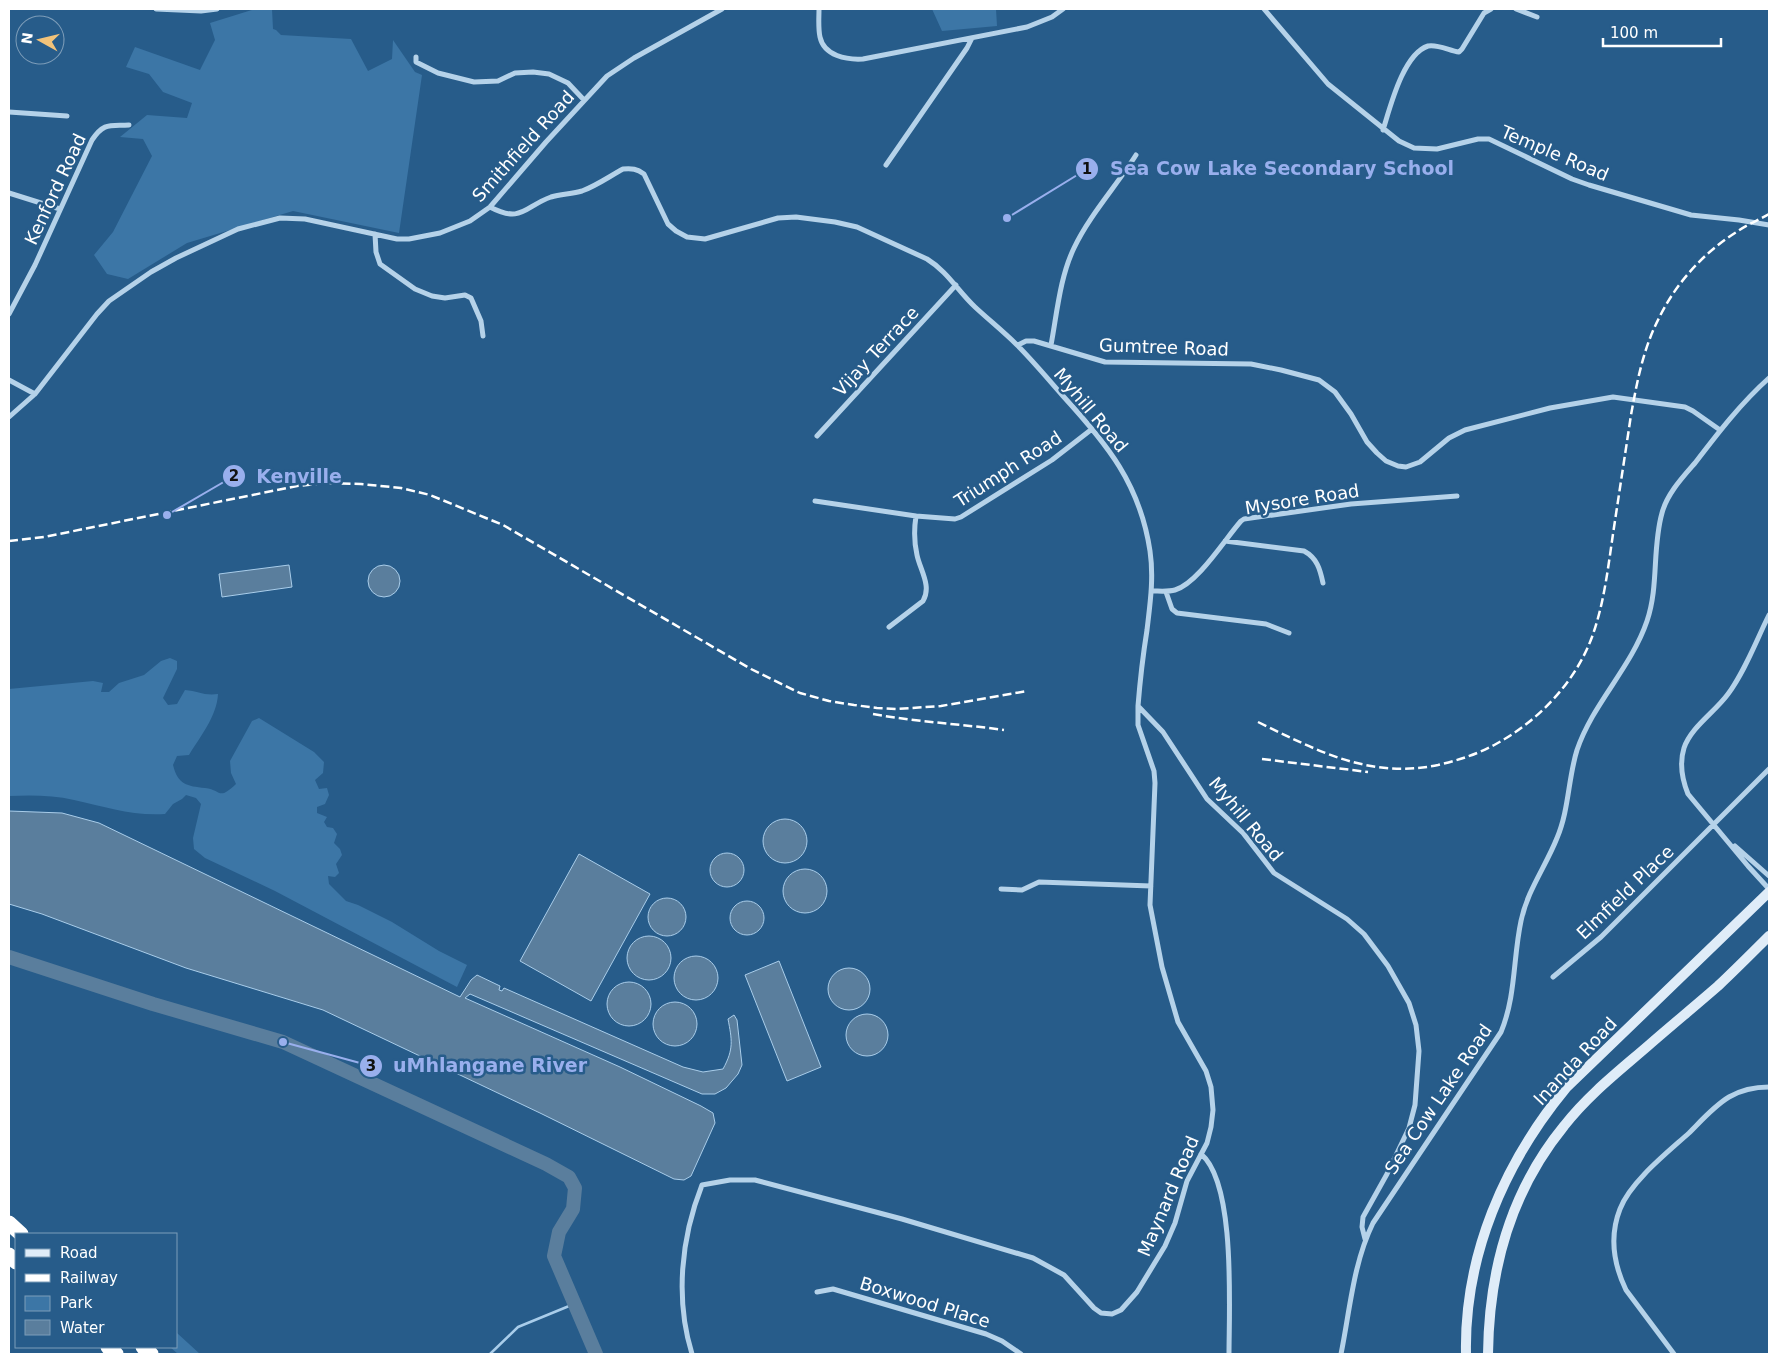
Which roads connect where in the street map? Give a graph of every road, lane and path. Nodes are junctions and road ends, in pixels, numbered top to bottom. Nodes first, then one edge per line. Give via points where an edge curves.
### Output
1 (156, 9) edge
2 (217, 9) edge
3 (722, 9) edge
4 (819, 9) edge
5 (1063, 9) edge
6 (1264, 9) edge
7 (1491, 9) edge
8 (1516, 9) edge
9 (1537, 17) dead end
10 (972, 38) junction
11 (416, 57) dead end
12 (584, 100) junction
13 (9, 112) edge
14 (67, 116) dead end
15 (129, 125) dead end
16 (1384, 130) junction
17 (1136, 155) dead end
18 (886, 165) dead end
19 (9, 193) edge
20 (490, 207) junction
21 (60, 209) junction
22 (1769, 226) edge
23 (375, 234) junction
24 (956, 285) junction
25 (9, 314) edge
26 (483, 336) dead end
27 (1018, 345) junction
28 (1051, 345) junction
29 (1769, 378) edge
30 (9, 380) edge
31 (35, 394) junction
32 (9, 417) edge
33 (1092, 429) junction
34 (1720, 430) junction
35 (816, 436) dead end
36 (1457, 496) dead end
37 (815, 501) dead end
38 (916, 516) junction
39 (1225, 541) junction
40 (1323, 583) dead end
41 (1152, 591) junction
42 (1166, 592) junction
43 (1769, 615) edge
44 (889, 627) dead end
45 (1289, 633) dead end
46 (1138, 706) junction
47 (1769, 769) edge
48 (1713, 824) junction
49 (1729, 841) junction
50 (1769, 876) edge
51 (1150, 886) junction
52 (1001, 889) dead end
53 (1769, 890) edge
54 (1769, 936) edge
55 (1552, 977) dead end
56 (1769, 1087) edge
57 (1201, 1154) junction
58 (9, 1223) edge
59 (20, 1233) edge
60 (1365, 1239) junction
61 (817, 1292) dead end
62 (692, 1354) edge
63 (1021, 1354) edge
64 (1230, 1354) edge
65 (1342, 1354) edge
66 (1466, 1354) edge
67 (1488, 1354) edge
68 (1674, 1354) edge

1 - 2 street
3 - 12 street, Smithfield Road via 613,71
4 - 10 street via 822,42 828,50 850,60
5 - 10 street via 1027,27
6 - 16 street, Temple Road via 1328,84
7 - 16 street via 1484,13 1459,52 1428,46 1411,60 1394,93
8 - 9 street
10 - 18 street
11 - 12 street via 416,62 438,73 474,82 498,81 515,73 548,74 568,83
12 - 20 street, Smithfield Road
13 - 14 street
15 - 21 street, Kenford Road via 105,126 98,130
16 - 22 street, Temple Road via 1399,141 1420,149 1437,149 1478,138 1489,139 1590,185 1691,215
17 - 28 street via 1074,248 1062,284
19 - 21 street
20 - 23 street, Smithfield Road via 470,221 440,233 409,239
20 - 24 street via 504,214 519,214 549,198 591,187 623,169 638,170 649,181 668,224 687,237 705,239 786,217 848,224 927,259
21 - 25 street, Kenford Road
23 - 26 street via 380,264 414,290 445,298 465,295 471,298 481,321
23 - 31 street, Smithfield Road via 313,220 280,218 238,229 176,258 109,301
24 - 27 street
24 - 35 street, Vijay Terrace
27 - 28 street, Gumtree Road via 1030,340
27 - 33 street, Myhill Road
28 - 34 street, Gumtree Road via 1106,362 1251,364 1319,380 1335,392 1377,454 1398,466 1420,462 1455,434 1473,427 1604,398 1685,407
29 - 34 street, Sea Cow Lake Road
30 - 31 street
31 - 32 street, Smithfield Road
33 - 38 street, Triumph Road via 1052,460 960,517 949,520
33 - 41 street, Myhill Road via 1125,474 1139,505 1150,551
34 - 60 street, Sea Cow Lake Road via 1675,488 1662,512 1647,622 1590,720 1577,750 1564,818 1521,920 1512,995 1501,1032 1380,1211
36 - 39 street, Mysore Road via 1351,504 1248,518 1241,521
37 - 38 street, Triumph Road
38 - 44 street via 915,545 927,587 926,597
39 - 40 street via 1309,554 1317,563
39 - 42 street, Mysore Road via 1188,583
41 - 42 street, Mysore Road
41 - 46 street, Myhill Road
42 - 45 street via 1172,609 1177,613 1266,624
43 - 48 street via 1729,693 1693,732 1684,748 1681,765 1688,794
46 - 51 street, Maynard Road via 1138,725 1155,783
46 - 60 street, Myhill Road via 1163,732 1207,799 1243,833 1274,873 1347,919 1364,934 1388,966 1409,1003 1419,1051 1415,1106 1409,1128 1363,1217
47 - 48 street, Elmfield Place
48 - 49 street
48 - 55 street, Elmfield Place via 1601,937
49 - 50 street
49 - 53 street
51 - 52 street via 1039,882 1022,890
51 - 57 street, Maynard Road via 1150,911 1178,1022 1206,1072 1211,1088 1211,1127
53 - 66 main road, Inanda Road via 1566,1088 1532,1134 1500,1193 1478,1251 1468,1305
54 - 67 main road, Inanda Road via 1718,986 1584,1102 1545,1152 1519,1199 1499,1255 1493,1284
56 - 68 street via 1736,1094 1714,1109 1644,1176 1620,1208 1613,1248 1620,1279
57 - 62 street, Maynard Road via 1187,1181 1165,1246 1137,1292 1121,1310 1112,1314 1101,1313 1094,1308 1058,1270 1014,1251 755,1180 702,1185 689,1227 683,1267 684,1306
57 - 64 street via 1213,1171 1225,1219
58 - 59 highway
60 - 65 street, Sea Cow Lake Road
61 - 63 street, Boxwood Place via 833,1289 986,1334

